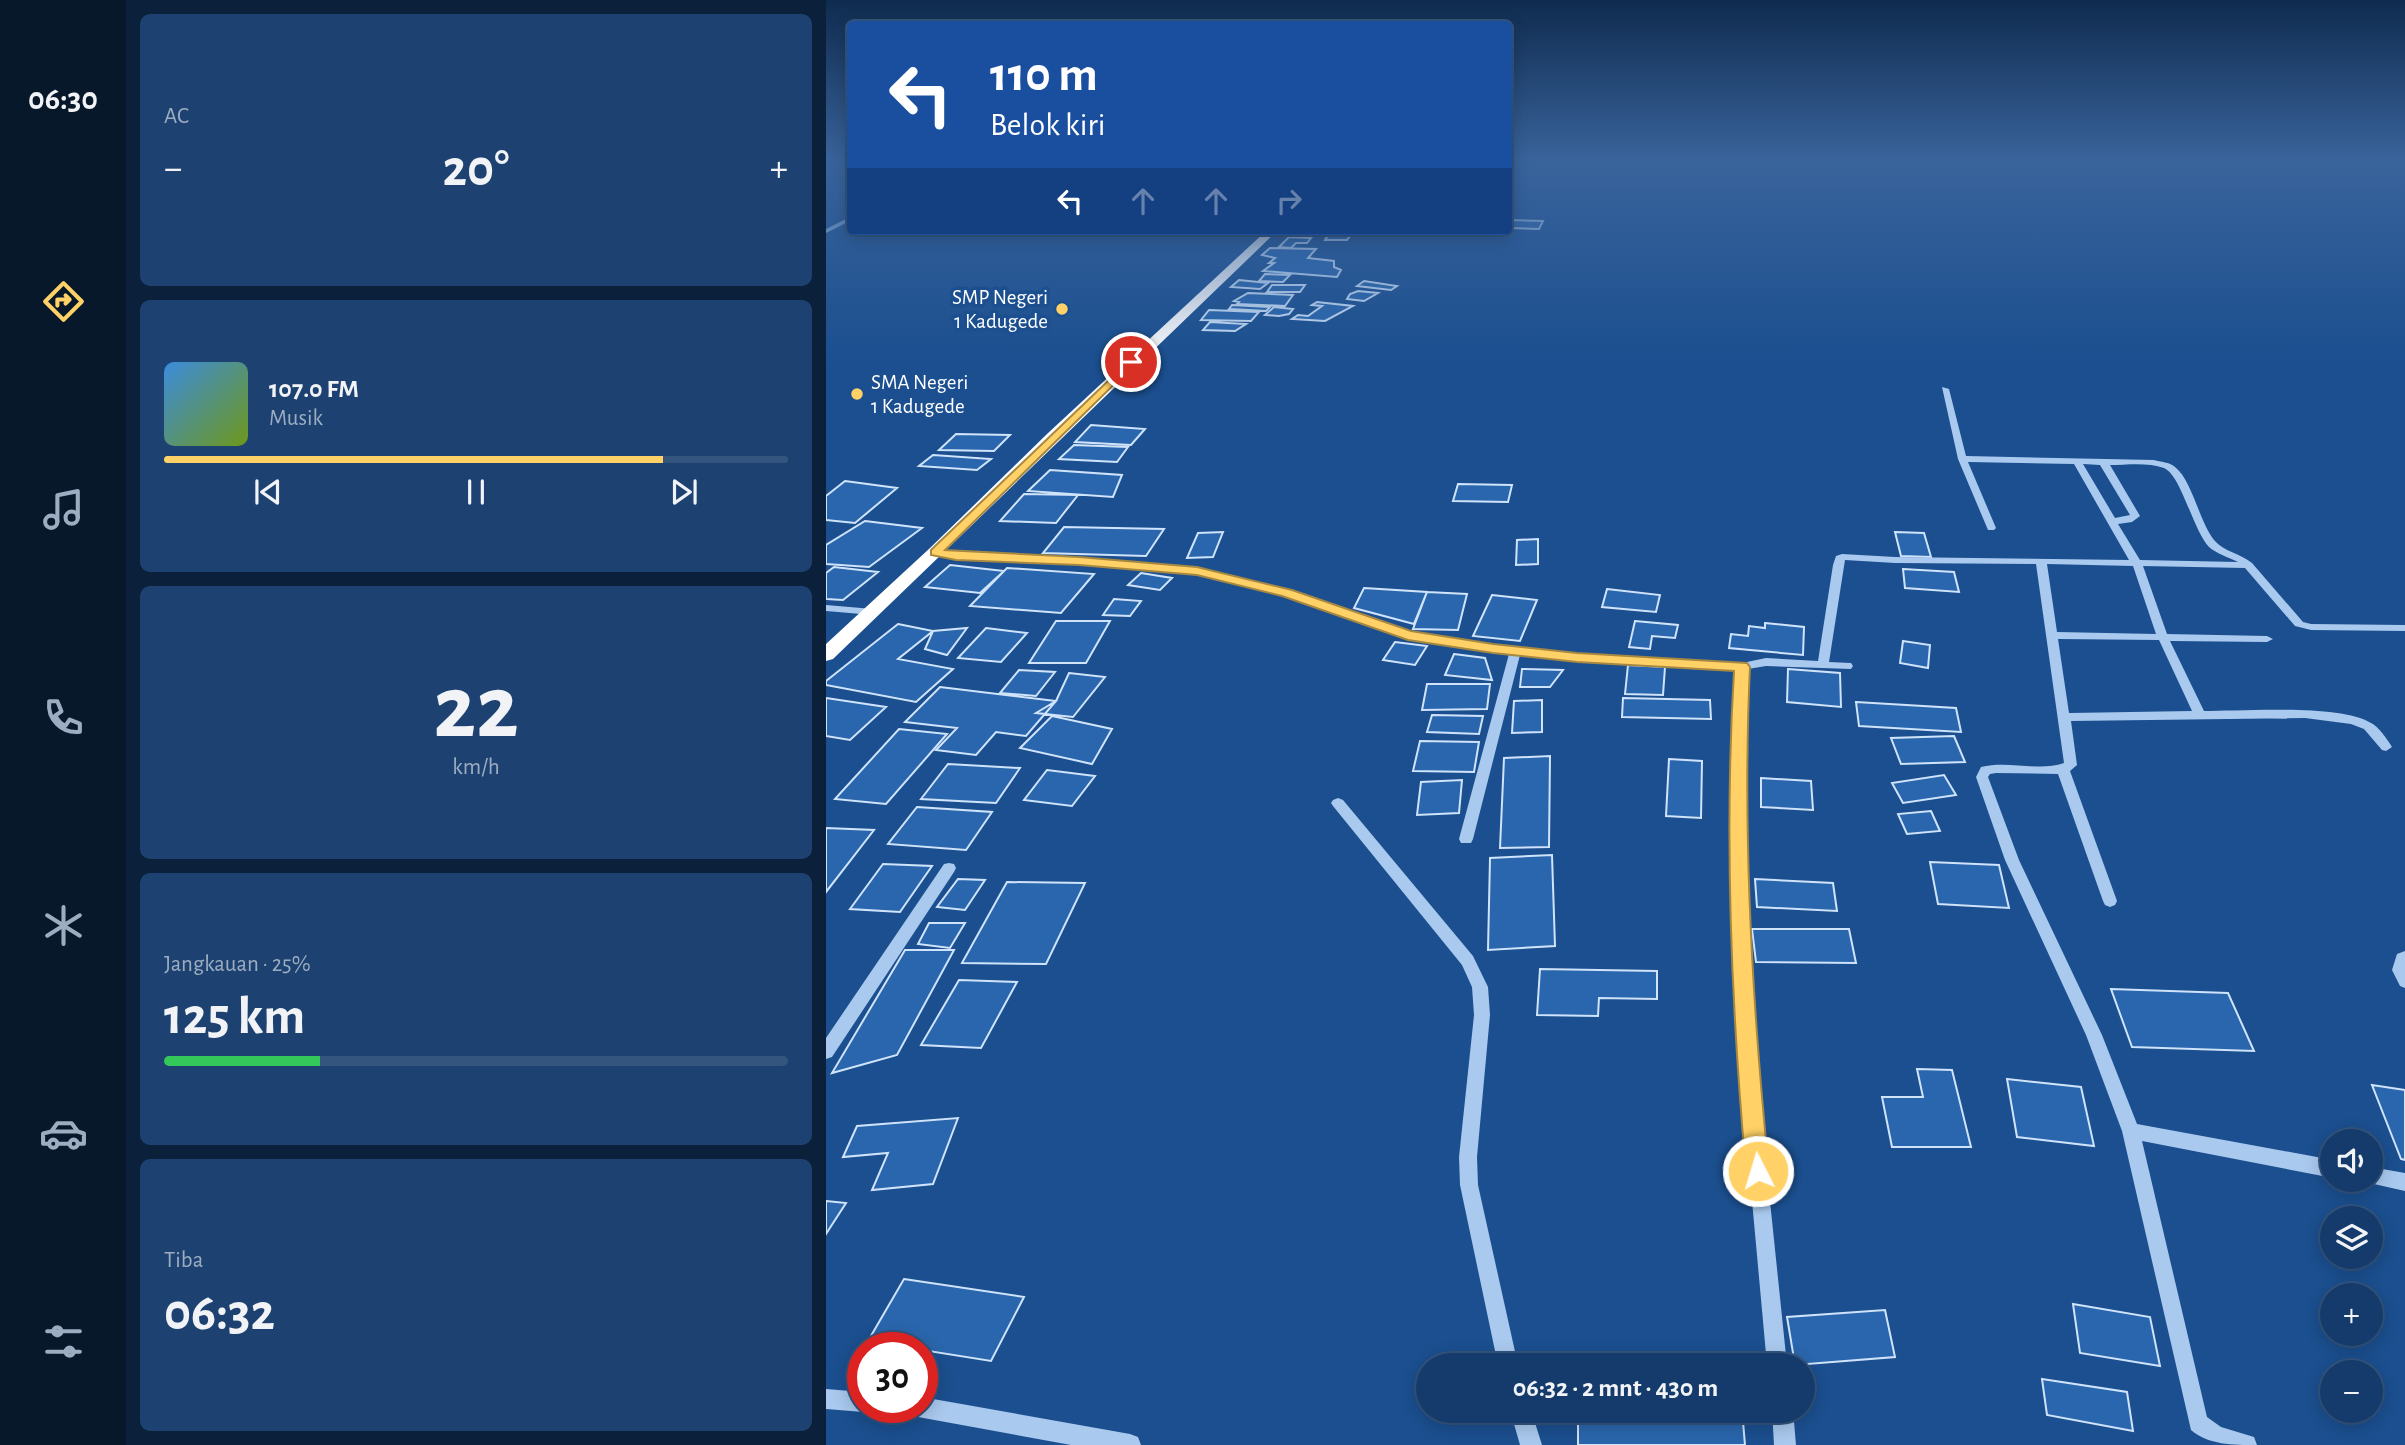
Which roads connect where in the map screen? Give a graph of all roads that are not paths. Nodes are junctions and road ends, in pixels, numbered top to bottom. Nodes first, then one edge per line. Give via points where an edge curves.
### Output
1 (1268, 235) edge
2 (1945, 389) dead end
3 (1962, 459) junction
4 (2078, 463) junction
5 (2104, 463) junction
6 (2111, 521) junction
7 (1991, 528) dead end
8 (936, 552) junction
9 (2041, 561) junction
10 (2137, 564) junction
11 (2248, 565) junction
12 (826, 608) edge
13 (873, 612) junction
14 (2405, 628) edge
15 (2052, 635) junction
16 (2164, 638) junction
17 (2267, 639) dead end
18 (1514, 651) junction
19 (826, 655) edge
20 (1823, 665) junction
21 (1847, 666) dead end
22 (1742, 667) junction
23 (2199, 714) junction
24 (2063, 717) junction
25 (2386, 747) dead end
26 (2063, 769) junction
27 (1338, 803) dead end
28 (1466, 839) dead end
29 (949, 868) dead end
30 (2110, 901) dead end
31 (2405, 957) edge
32 (2405, 981) edge
33 (826, 1052) edge
34 (2131, 1131) junction
35 (2320, 1167) edge
36 (2383, 1178) edge
37 (2405, 1182) edge
38 (1505, 1353) edge
39 (1776, 1353) edge
40 (826, 1399) edge
41 (847, 1401) edge
42 (938, 1411) edge
43 (1524, 1423) edge
44 (1783, 1423) edge
45 (1130, 1445) edge
46 (1531, 1445) edge
47 (1785, 1445) edge
48 (2246, 1445) edge

1 - 8 highway
2 - 3 street
3 - 4 street
3 - 7 street
4 - 5 street
4 - 6 street
5 - 6 street via 2135,516
5 - 11 street via 2170,467 2213,545
6 - 10 street
8 - 13 highway
8 - 18 street via 1197,571 1287,593 1408,635
9 - 10 street
9 - 15 street
9 - 20 street via 1840,558
10 - 11 street
10 - 16 street
11 - 14 street via 2299,624
12 - 13 street
13 - 19 highway
15 - 16 street
15 - 24 street
16 - 17 street
16 - 23 street
18 - 22 street
18 - 28 street
20 - 21 street
20 - 22 street via 1753,662
22 - 39 street via 1738,748 1746,1047
23 - 24 street
23 - 25 street via 2305,714 2353,720 2368,726
24 - 26 street via 2071,765
26 - 30 street
26 - 34 street via 2001,766 1986,770 1982,777 2012,860 2094,1035
27 - 38 street via 1468,961 1480,987 1482,1015 1469,1185
29 - 33 street
31 - 32 street via 2400,970
34 - 35 street
34 - 48 street via 2198,1423
36 - 37 street
40 - 41 street
42 - 45 street
43 - 46 street
44 - 47 street

